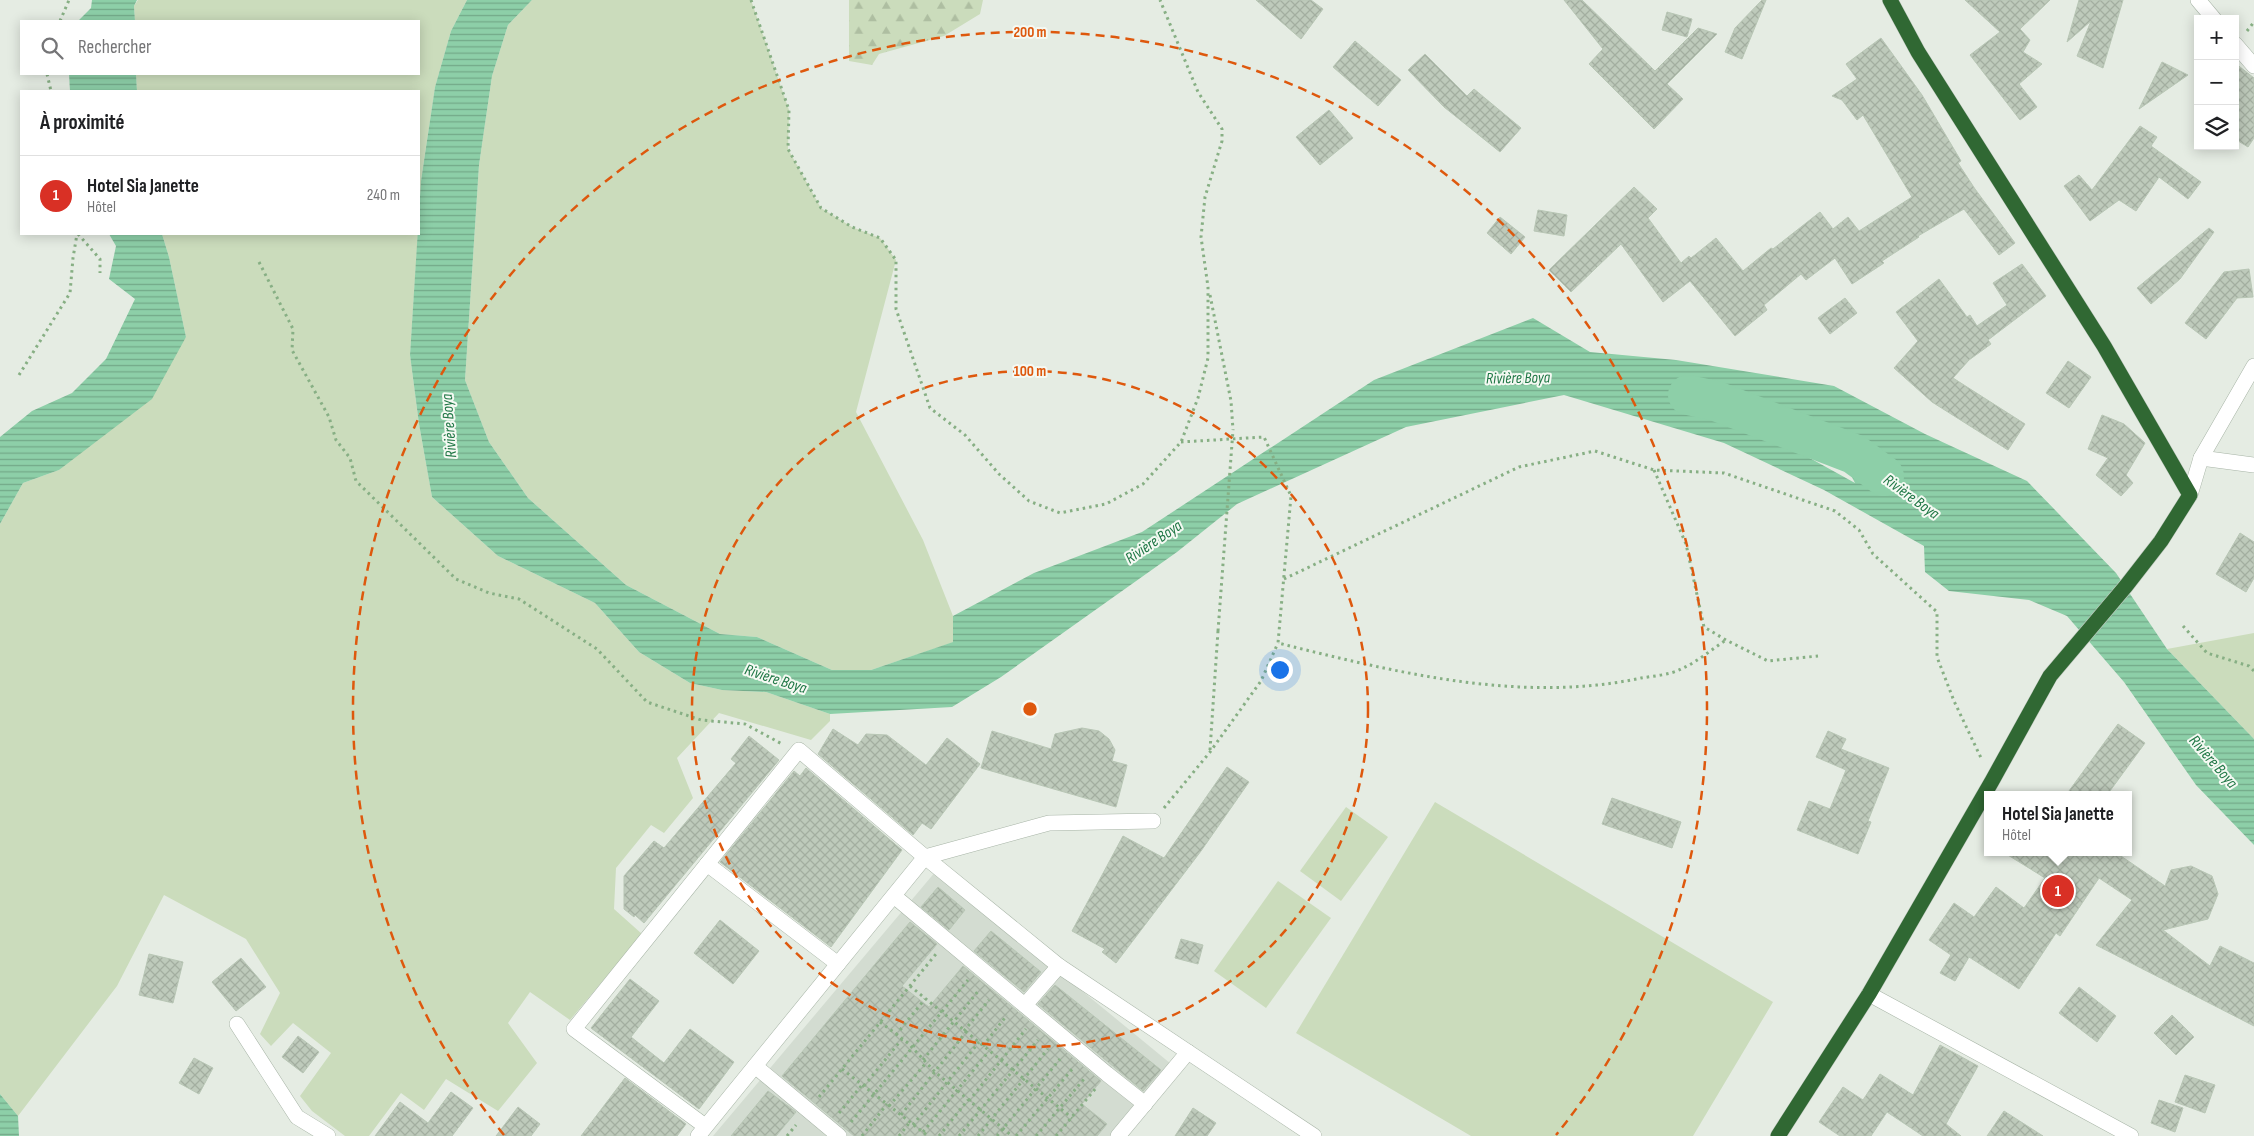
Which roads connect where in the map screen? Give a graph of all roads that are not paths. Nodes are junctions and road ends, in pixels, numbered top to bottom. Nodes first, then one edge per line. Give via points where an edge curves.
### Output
1 (1890, 0) edge
2 (2198, 0) edge
3 (2211, 15) edge
4 (2239, 49) edge
5 (2254, 66) edge
6 (2254, 366) edge
7 (2201, 458) junction
8 (2254, 465) edge
9 (2190, 495) junction
10 (1987, 791) edge
11 (1984, 796) edge
12 (1153, 821) road end
13 (925, 857) junction
14 (708, 864) junction
15 (894, 896) junction
16 (838, 964) junction
17 (1059, 966) junction
18 (1869, 994) junction
19 (1022, 1002) junction
20 (237, 1024) dead end
21 (1188, 1052) junction
22 (755, 1066) junction
23 (1145, 1104) junction
24 (837, 1130) edge
25 (702, 1131) edge
26 (328, 1136) edge
27 (1118, 1136) edge
28 (1314, 1136) edge
29 (1778, 1136) edge
30 (2131, 1136) edge

1 - 9 highway via 1918,52 2104,346
2 - 3 street
4 - 5 street
6 - 7 street
7 - 8 street
7 - 9 street
9 - 10 highway via 2126,586 2050,676
11 - 18 highway
12 - 13 street via 1049,823
13 - 14 street via 800,750
13 - 15 street
13 - 17 street
14 - 16 street
14 - 25 street via 574,1029
15 - 16 street
15 - 19 street
16 - 22 street
17 - 19 street
17 - 21 street
18 - 29 highway
18 - 30 street
19 - 23 street
20 - 26 street via 297,1117
21 - 23 street
21 - 28 street
22 - 24 street
22 - 25 street
23 - 27 street

